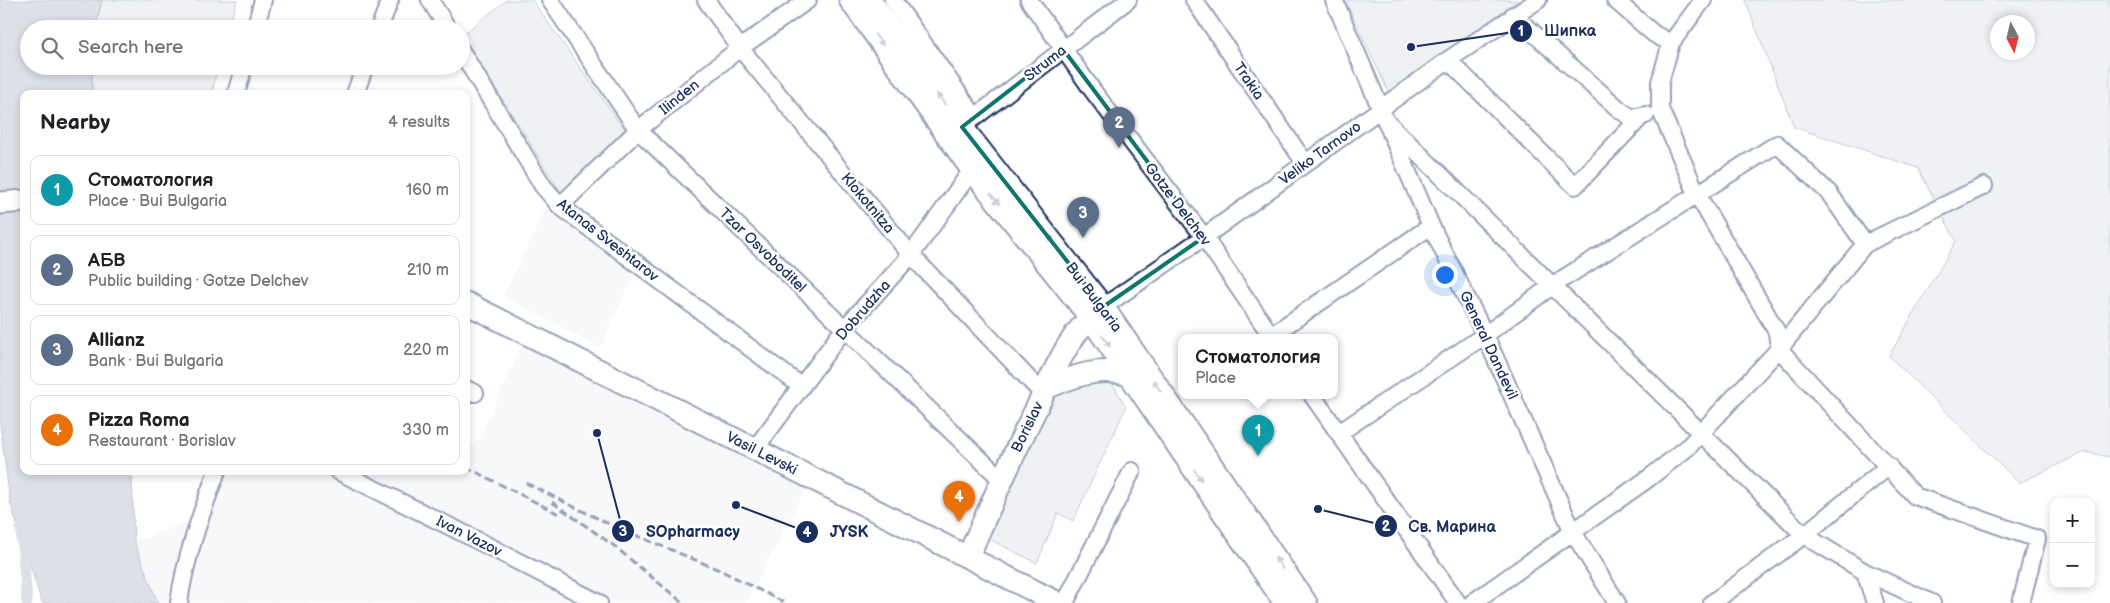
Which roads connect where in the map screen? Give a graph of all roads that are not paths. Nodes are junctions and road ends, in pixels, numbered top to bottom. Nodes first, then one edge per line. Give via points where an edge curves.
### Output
1 (263, 0) edge
2 (390, 0) edge
3 (430, 0) edge
4 (550, 0) edge
5 (706, 0) edge
6 (808, 0) edge
7 (850, 0) edge
8 (870, 0) edge
9 (893, 0) edge
10 (1028, 0) edge
11 (1128, 0) edge
12 (1194, 0) edge
13 (1334, 0) edge
14 (1538, 0) edge
15 (1615, 0) edge
16 (1703, 0) edge
17 (1514, 15) junction
18 (257, 20) edge
19 (382, 20) edge
20 (442, 20) edge
21 (1671, 43) junction
22 (740, 48) junction
23 (1063, 48) junction
24 (1448, 60) junction
25 (470, 66) edge
26 (241, 75) edge
27 (362, 75) edge
28 (237, 90) edge
29 (356, 90) edge
30 (1382, 108) junction
31 (1660, 109) junction
32 (1640, 118) junction
33 (969, 122) junction
34 (1389, 124) junction
35 (638, 130) junction
36 (1305, 163) junction
37 (972, 170) junction
38 (1437, 172) junction
39 (1414, 182) junction
40 (1984, 186) dead end
41 (1697, 194) junction
42 (20, 201) edge
43 (0, 203) edge
44 (560, 206) junction
45 (1431, 226) junction
46 (1204, 238) junction
47 (1865, 244) junction
48 (911, 255) junction
49 (1553, 285) junction
50 (470, 305) edge
51 (1096, 312) junction
52 (844, 329) junction
53 (1269, 334) edge
54 (1275, 334) edge
55 (1485, 335) junction
56 (1779, 348) junction
57 (1130, 376) junction
58 (801, 386) junction
59 (1045, 391) junction
60 (1315, 399) edge
61 (1701, 432) junction
62 (1339, 433) junction
63 (755, 449) junction
64 (1889, 466) junction
65 (1132, 471) dead end
66 (216, 475) edge
67 (346, 475) edge
68 (1001, 479) junction
69 (1573, 532) junction
70 (1804, 535) junction
71 (968, 557) junction
72 (1865, 572) junction
73 (179, 603) edge
74 (600, 603) edge
75 (1058, 603) edge
76 (1065, 603) edge
77 (1285, 603) edge
78 (1306, 603) edge
79 (1458, 603) edge
80 (1472, 603) edge
81 (1617, 603) edge
82 (1712, 603) edge
83 (1875, 603) edge
84 (1932, 603) edge
85 (2021, 603) edge

1 - 18 street
2 - 19 street
3 - 20 street
4 - 35 street, Tzar Osvoboditel
5 - 22 street, Klokotnitza
6 - 22 street, Ilinden
7 -> 37 main road, Bui Bulgaria
33 -> 8 main road, Bui Bulgaria
9 - 33 street
10 - 23 street, Gotze Delchev
11 - 23 street, Struma
12 - 36 street, Trakia
13 - 30 street, General Dandevil
14 - 17 street, Veliko Tarnovo
15 - 21 street via 1654,34
16 - 21 street
17 - 24 street, Veliko Tarnovo
17 - 32 street via 1620,110 1632,118
21 - 31 street via 1660,82
22 - 35 street, Ilinden
22 - 48 street, Klokotnitza
23 - 33 street, Struma
23 - 46 street, Gotze Delchev
24 - 30 street, Veliko Tarnovo
24 - 32 street via 1575,186
25 - 44 street, Atanas Sveshtarov via 543,186
26 - 28 street
27 - 29 street
30 - 34 street, General Dandevil
30 - 36 street, Veliko Tarnovo
31 - 32 street
31 - 41 street
51 -> 33 main road, Bui Bulgaria
34 - 38 street
34 - 39 street, General Dandevil
35 - 44 street, Ilinden
35 - 52 street, Tzar Osvoboditel
36 - 46 street, Veliko Tarnovo
37 - 48 street, Dobrudzha
37 -> 51 main road, Bui Bulgaria
38 - 39 street via 1425,168 1418,172
38 - 49 street
39 - 45 street, General Dandevil
40 - 47 street
41 - 47 street via 1777,144 1829,193
41 - 49 street
41 - 56 street via 1777,332
42 - 43 main road
44 - 58 street, Atanas Sveshtarov
45 - 54 street
45 - 55 street, General Dandevil
46 - 51 street, Veliko Tarnovo
46 - 53 street, Gotze Delchev
47 - 56 street
48 - 52 street, Dobrudzha
48 - 59 street, Klokotnitza
49 - 55 street
49 - 61 street
50 - 63 main road, Vasil Levski
51 -> 57 main road, Bui Bulgaria
51 - 59 main road, Borislav via 1072,337
78 -> 51 main road, Bui Bulgaria
52 - 58 street, Dobrudzha
52 - 68 street, Tzar Osvoboditel
55 - 62 street
55 - 69 street, General Dandevil
56 - 61 street
56 - 64 street
57 - 59 main road via 1114,371 1089,372
57 -> 77 main road, Bui Bulgaria
58 - 63 street, Dobrudzha
59 - 68 main road, Borislav
60 - 62 street
61 - 69 street via 1649,478
61 - 70 street
62 - 79 street
63 - 71 main road, Vasil Levski
64 - 70 street
64 - 85 street via 1915,496 2037,539
65 - 76 street
66 - 73 street via 200,519
67 - 74 street, Ivan Vazov
68 - 71 main road, Borislav
69 - 80 street
69 - 81 street, General Dandevil
70 - 72 street
70 - 82 street
71 - 75 main road, Vasil Levski
72 - 83 street
72 - 84 street

